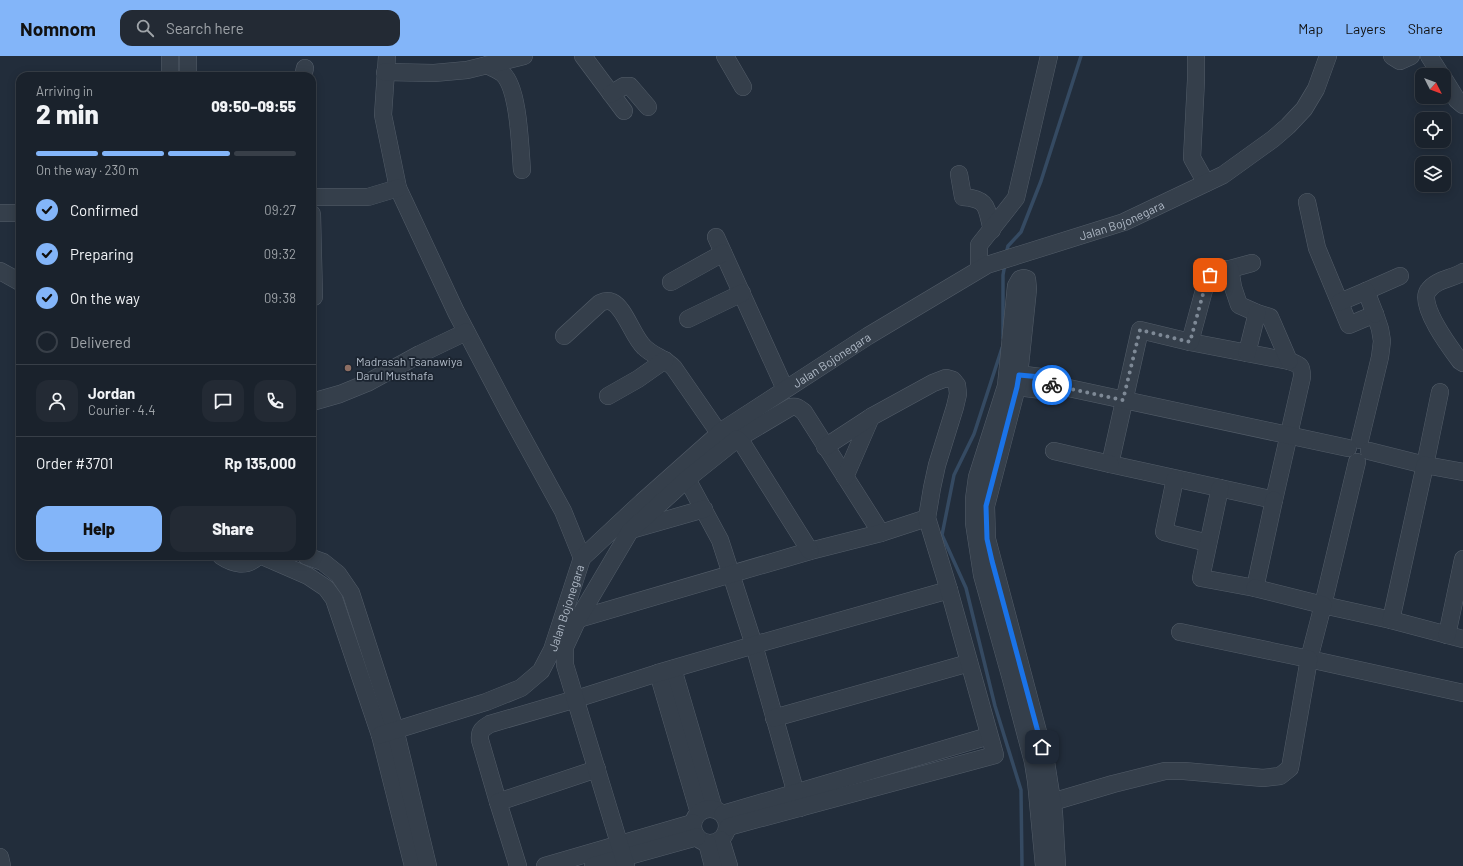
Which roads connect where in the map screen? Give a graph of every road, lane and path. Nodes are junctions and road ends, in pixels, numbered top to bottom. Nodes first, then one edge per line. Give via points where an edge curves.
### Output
1 (170, 56) edge
2 (188, 56) edge
3 (524, 56) edge
4 (583, 56) edge
5 (725, 56) edge
6 (1049, 56) edge
7 (1196, 56) edge
8 (1328, 56) edge
9 (1392, 56) edge
10 (1411, 56) edge
11 (1430, 56) edge
12 (386, 64) edge
13 (487, 65) junction
14 (1437, 68) edge
15 (170, 72) edge
16 (188, 72) edge
17 (743, 87) dead end
18 (1451, 90) edge
19 (611, 94) junction
20 (1463, 105) edge
21 (648, 107) dead end
22 (624, 111) dead end
23 (522, 170) dead end
24 (959, 174) dead end
25 (1206, 183) junction
26 (398, 188) junction
27 (316, 197) edge
28 (1307, 202) dead end
29 (16, 213) edge
30 (0, 214) edge
31 (992, 230) junction
32 (1252, 263) dead end
33 (984, 267) junction
34 (1230, 269) junction
35 (0, 271) edge
36 (1463, 272) edge
37 (1400, 276) dead end
38 (16, 280) edge
39 (671, 282) dead end
40 (1366, 291) junction
41 (742, 293) junction
42 (1340, 302) junction
43 (1257, 313) junction
44 (1375, 314) junction
45 (688, 319) dead end
46 (466, 332) junction
47 (564, 336) dead end
48 (1190, 342) junction
49 (1247, 353) junction
50 (665, 360) junction
51 (1289, 361) junction
52 (1463, 363) edge
53 (785, 389) junction
54 (1440, 392) dead end
55 (608, 396) dead end
56 (1123, 400) junction
57 (316, 401) edge
58 (871, 417) junction
59 (719, 434) junction
60 (1288, 436) junction
61 (737, 438) junction
62 (825, 447) junction
63 (1359, 450) junction
64 (1054, 451) dead end
65 (1110, 464) junction
66 (1425, 465) junction
67 (1463, 472) edge
68 (845, 477) junction
69 (687, 479) junction
70 (1175, 479) junction
71 (1220, 488) junction
72 (1274, 500) junction
73 (704, 509) junction
74 (927, 518) junction
75 (630, 531) junction
76 (882, 533) junction
77 (1208, 543) junction
78 (810, 551) junction
79 (582, 558) junction
80 (1463, 559) edge
81 (227, 560) edge
82 (252, 560) edge
83 (271, 560) edge
84 (316, 560) edge
85 (731, 573) junction
86 (1255, 588) junction
87 (948, 590) junction
88 (1322, 605) junction
89 (578, 618) junction
90 (1391, 620) junction
91 (1180, 632) dead end
92 (1447, 635) junction
93 (1463, 639) edge
94 (754, 645) junction
95 (1309, 659) junction
96 (969, 663) junction
97 (666, 671) junction
98 (1463, 693) edge
99 (576, 699) junction
100 (774, 718) junction
101 (388, 732) junction
102 (989, 736) junction
103 (597, 769) junction
104 (798, 800) junction
105 (498, 802) junction
106 (1049, 810) junction
107 (710, 826) junction
108 (623, 855) edge
109 (413, 866) edge
110 (428, 866) edge
111 (518, 866) edge
112 (545, 866) edge
113 (593, 866) edge
114 (713, 866) edge
115 (729, 866) edge
116 (1044, 866) edge
117 (1056, 866) edge

1 - 15 street
2 - 16 street
3 - 13 street
4 - 19 street
5 - 17 street
6 - 31 street via 1016,198
7 - 25 street via 1192,158
8 - 25 street, Jalan Bojonegara via 1312,99 1288,126 1223,174
9 - 10 street via 1400,61
11 - 14 street
12 - 13 street via 434,73
12 - 26 street via 383,116
13 - 23 street via 503,73 512,88
18 - 20 street
19 - 21 street via 624,86 630,86
19 - 22 street
24 - 31 street via 963,197 982,201
25 - 33 street, Jalan Bojonegara via 1124,222
26 - 27 street via 368,197
26 - 46 street
28 - 42 street via 1317,248
29 - 30 street
31 - 33 street via 979,245
32 - 34 street
33 - 53 street, Jalan Bojonegara
34 - 43 street via 1239,304
34 - 48 street via 1215,271 1207,279
35 - 38 street
36 - 52 street via 1433,286 1425,298 1443,337
37 - 40 street
39 - 41 street via 720,245
40 - 42 street
40 - 44 street
41 - 45 street
41 - 53 street
42 - 44 street via 1349,325
43 - 49 street
43 - 51 street via 1270,317
44 - 63 street via 1382,341
46 - 57 street via 368,383
46 - 79 street via 564,511
47 - 50 street via 600,303 611,301 620,310 642,345
48 - 49 street
48 - 56 street via 1140,330
49 - 51 street
50 - 55 street
50 - 59 street via 674,368
51 - 60 street via 1299,364 1302,377
53 - 59 street, Jalan Bojonegara
54 - 66 street
56 - 60 street
56 - 65 street
56 - 106 street via 1050,384 1042,390 1013,380 977,477 974,499 980,523 982,575 1033,762
58 - 62 street
58 - 68 street
58 - 74 street via 946,378 953,380 957,385 958,394 937,465
59 - 79 street, Jalan Bojonegara
60 - 63 street
60 - 72 street
61 - 62 street via 797,406 804,412
61 - 69 street
61 - 78 street
62 - 68 street
63 - 66 street
63 - 88 street
64 - 65 street
65 - 70 street
66 - 67 street
66 - 90 street
68 - 76 street
69 - 73 street
69 - 75 street
70 - 71 street
70 - 77 street via 1164,532
71 - 72 street
71 - 77 street
72 - 86 street
73 - 75 street
73 - 85 street via 720,540
74 - 76 street
74 - 87 street
75 - 89 street
76 - 78 street
77 - 86 street via 1200,578
78 - 85 street
79 - 101 street, Jalan Bojonegara via 552,650 541,671 514,691
80 - 92 street
81 - 82 street via 237,564
83 - 101 street via 308,576 326,588 334,600
84 - 101 street via 338,574 351,593
85 - 89 street
85 - 94 street
86 - 88 street
87 - 94 street
87 - 96 street
88 - 90 street
88 - 95 street
89 - 99 street via 565,647 566,665
90 - 92 street
91 - 95 street
92 - 93 street
94 - 97 street
94 - 100 street
95 - 98 street
95 - 106 street via 1290,768 1280,776 1263,778 1165,771 1113,784
96 - 100 street
96 - 102 street
97 - 99 street
97 - 107 street
99 - 103 street
99 - 105 street via 483,728 479,734 480,740
100 - 104 street
101 - 109 street
101 - 110 street
102 - 104 street
102 - 104 street via 994,755
103 - 105 street
103 - 108 street
104 - 107 street
105 - 111 street
106 - 116 street
106 - 117 street
107 - 108 street
107 - 114 street
107 - 115 street
108 - 112 street
108 - 113 street

